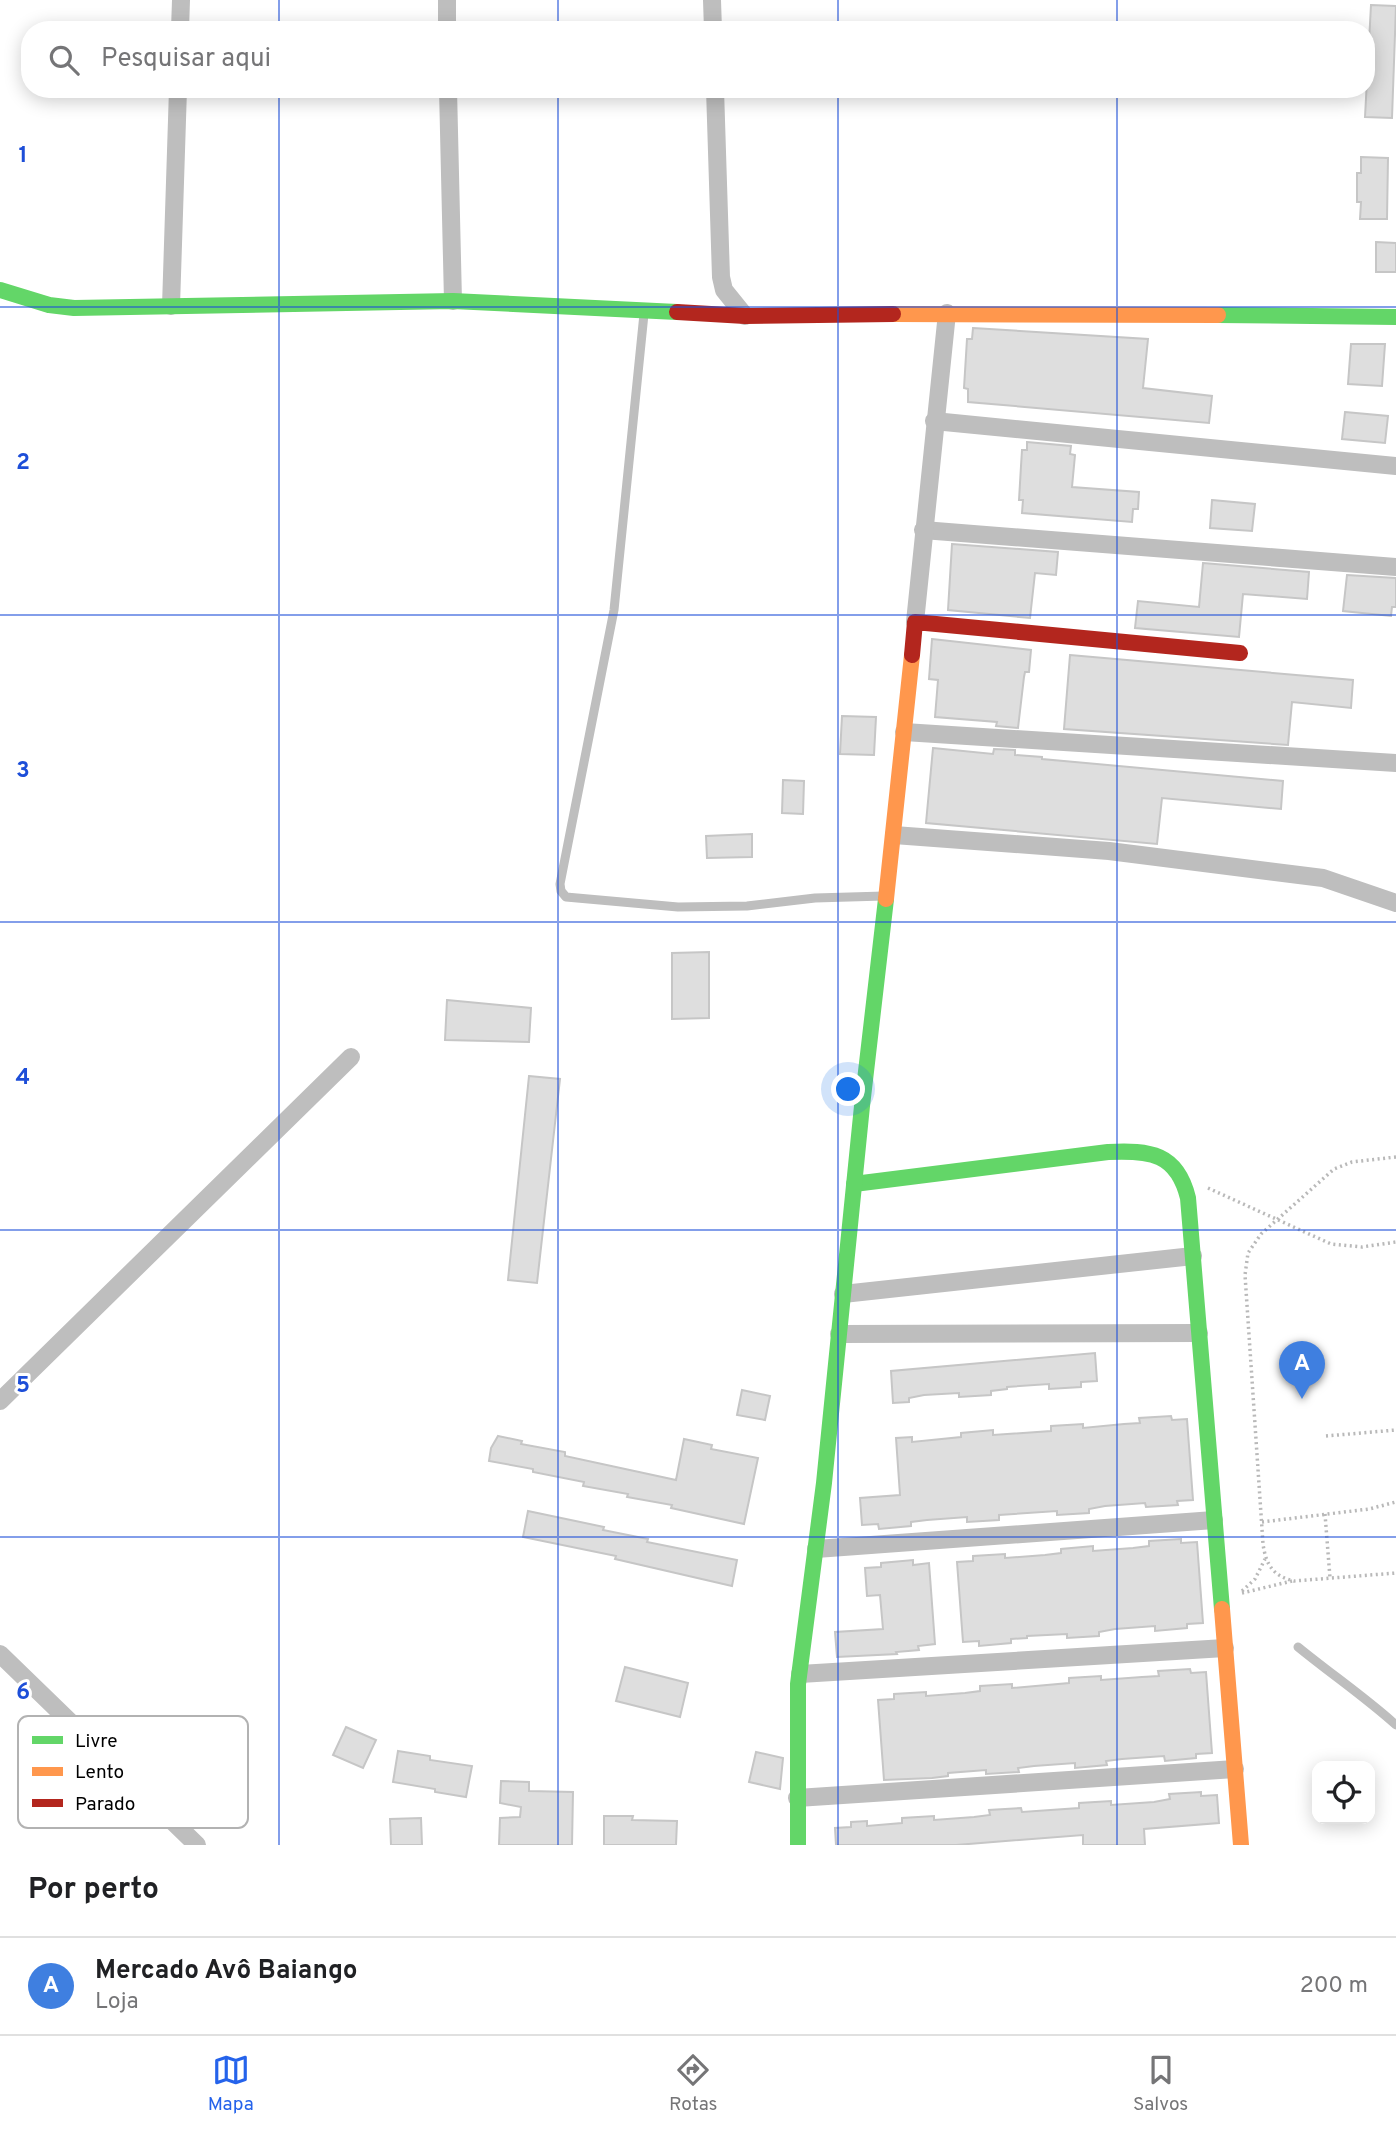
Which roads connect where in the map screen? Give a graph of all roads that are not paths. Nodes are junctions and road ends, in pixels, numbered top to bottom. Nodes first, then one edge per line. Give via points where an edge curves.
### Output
1 (181, 0) edge
2 (447, 0) edge
3 (712, 0) edge
4 (180, 21) edge
5 (447, 21) edge
6 (713, 21) edge
7 (178, 98) edge
8 (448, 98) edge
9 (715, 98) edge
10 (0, 290) edge
11 (453, 301) junction
12 (171, 306) junction
13 (644, 311) junction
14 (947, 313) junction
15 (745, 316) junction
16 (1396, 317) edge
17 (934, 421) junction
18 (1396, 466) edge
19 (923, 530) junction
20 (1396, 567) edge
21 (915, 622) junction
22 (1240, 653) dead end
23 (904, 732) junction
24 (1396, 763) edge
25 (894, 835) junction
26 (885, 896) junction
27 (1396, 903) edge
28 (351, 1056) dead end
29 (854, 1184) junction
30 (1192, 1256) junction
31 (844, 1294) junction
32 (1199, 1333) junction
33 (839, 1334) junction
34 (0, 1401) edge
35 (1214, 1520) junction
36 (816, 1549) junction
37 (1298, 1647) dead end
38 (1225, 1648) junction
39 (0, 1654) edge
40 (800, 1674) junction
41 (64, 1716) edge
42 (1396, 1726) edge
43 (1235, 1769) junction
44 (797, 1798) junction
45 (179, 1828) edge
46 (197, 1845) edge
47 (798, 1845) edge
48 (1241, 1845) edge

1 - 4 street
2 - 5 street
3 - 6 street
7 - 12 street
8 - 11 street
9 - 15 street via 721,277 724,290
10 - 12 street via 74,308
11 - 12 street
11 - 13 street
13 - 15 street
13 - 26 lane via 614,610 561,891 566,897 678,907
14 - 15 street
14 - 16 street
14 - 17 street
17 - 18 street
17 - 19 street
19 - 20 street
19 - 21 street
21 - 22 street
21 - 23 street
23 - 24 street
23 - 25 street
25 - 26 street
25 - 27 street via 1109,851 1323,878
26 - 29 street
28 - 34 street
29 - 30 street via 1136,1151 1164,1157 1182,1176
29 - 31 street
30 - 31 street
30 - 32 street
31 - 33 street
32 - 33 street
32 - 35 street
33 - 36 street
35 - 36 street
35 - 38 street
36 - 40 street
37 - 42 lane
38 - 40 street
38 - 43 street
39 - 41 street
40 - 44 street
43 - 44 street
43 - 48 street
44 - 47 street
45 - 46 street

